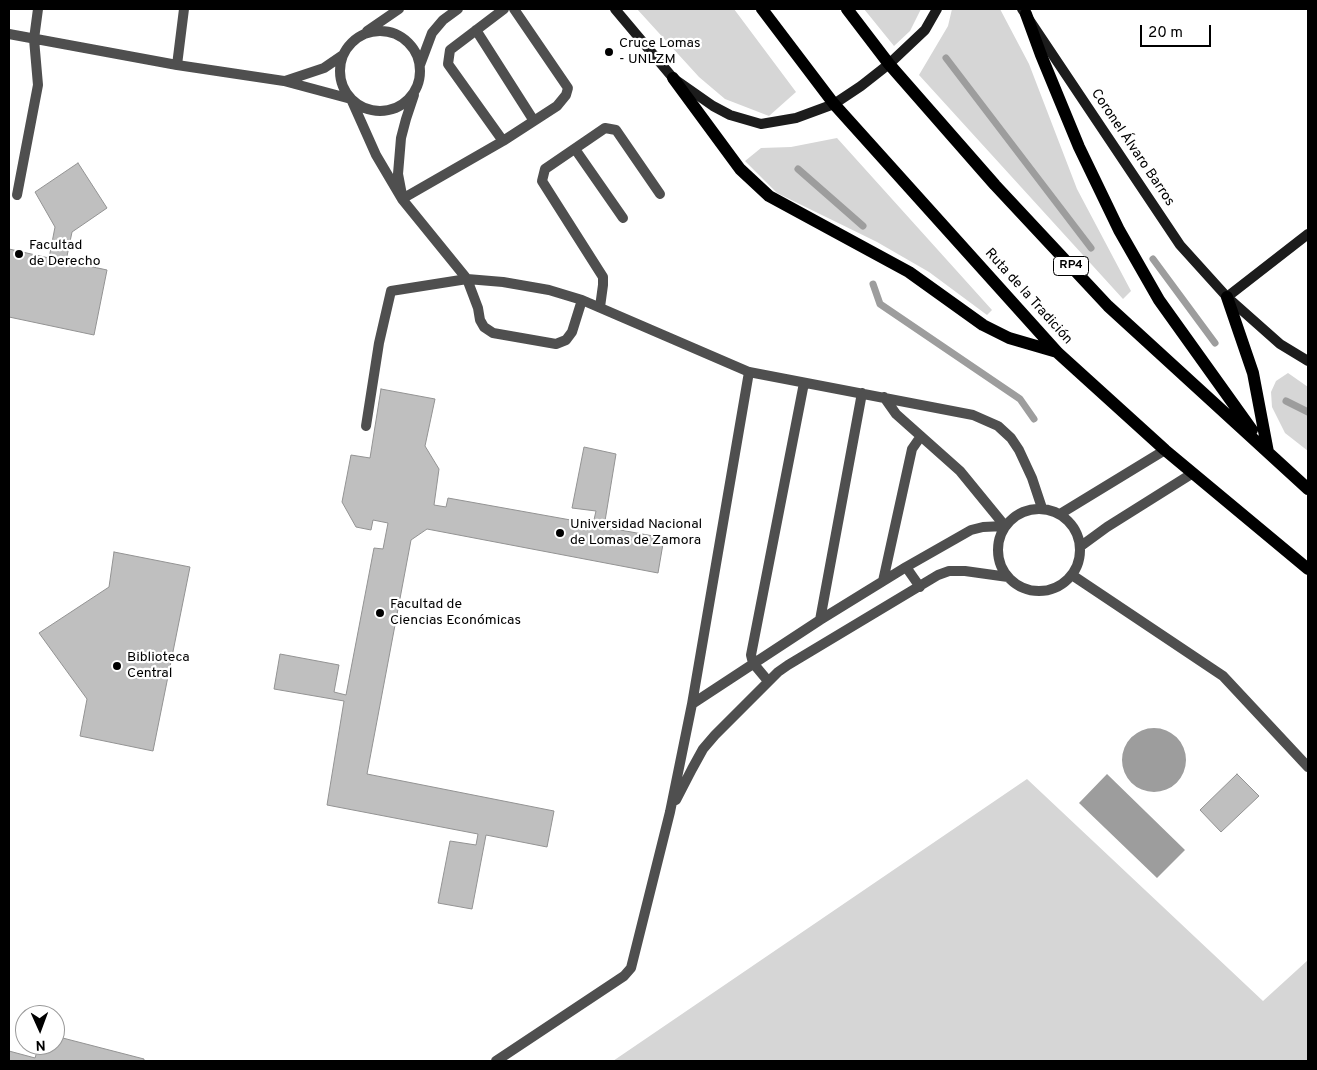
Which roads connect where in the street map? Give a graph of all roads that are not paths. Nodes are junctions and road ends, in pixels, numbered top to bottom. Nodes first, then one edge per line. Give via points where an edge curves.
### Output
1 (38, 9) edge
2 (184, 9) edge
3 (399, 9) edge
4 (458, 9) edge
5 (504, 9) edge
6 (514, 9) edge
7 (615, 9) edge
8 (762, 9) edge
9 (847, 9) edge
10 (937, 9) edge
11 (1024, 12) edge
12 (476, 30) junction
13 (9, 34) edge
14 (364, 34) junction
15 (34, 39) junction
16 (343, 55) junction
17 (889, 64) junction
18 (177, 65) junction
19 (420, 65) junction
20 (673, 78) junction
21 (284, 81) junction
22 (415, 91) junction
23 (351, 99) junction
24 (834, 104) junction
25 (534, 121) junction
26 (503, 141) junction
27 (575, 149) junction
28 (660, 194) dead end
29 (17, 195) dead end
30 (402, 199) junction
31 (623, 218) dead end
32 (1308, 234) edge
33 (467, 279) junction
34 (1227, 297) junction
35 (582, 300) junction
36 (600, 307) junction
37 (1058, 353) junction
38 (1308, 361) edge
39 (749, 372) junction
40 (804, 383) junction
41 (862, 393) junction
42 (884, 398) junction
43 (366, 426) dead end
44 (921, 436) junction
45 (1165, 450) junction
46 (1268, 452) junction
47 (1193, 473) junction
48 (1308, 489) edge
49 (1042, 508) junction
50 (1060, 514) junction
51 (1005, 526) junction
52 (1081, 546) junction
53 (906, 567) junction
54 (1308, 569) edge
55 (1072, 575) junction
56 (1008, 577) junction
57 (883, 581) junction
58 (920, 587) junction
59 (820, 620) junction
60 (753, 663) junction
61 (768, 681) junction
62 (692, 704) junction
63 (1308, 767) edge
64 (670, 812) junction
65 (496, 1061) edge

1 - 15 lane
2 - 18 lane
3 - 14 lane
4 - 19 lane via 432,33
5 - 12 lane
6 - 25 lane via 568,88 557,106
7 - 20 main road
8 - 24 main road, Ruta de la Tradición
9 - 17 main road, RP4
10 - 17 main road via 926,30
11 - 34 main road, Coronel Álvaro Barros via 1180,245
11 - 46 main road via 1079,147 1118,230 1159,300
12 - 25 lane
12 - 26 lane via 450,50 448,64
13 - 15 lane
14 - 16 lane via 350,43
14 - 19 lane via 377,31 394,33 416,51
15 - 18 lane
15 - 29 lane via 38,85
16 - 21 lane via 324,68
16 - 23 lane via 340,74
17 - 24 main road
17 - 46 main road, RP4 via 995,185 1108,306
18 - 21 lane
19 - 22 lane
20 - 24 main road via 713,106 762,124 796,118
20 - 37 main road via 740,169 768,196 909,272 983,325 1009,338
21 - 23 lane
22 - 23 lane via 400,106 386,111 364,108
22 - 30 lane via 401,138 398,174
23 - 30 lane via 376,155
24 - 37 main road, Ruta de la Tradición
25 - 26 lane
26 - 30 lane
27 - 28 lane via 605,128 616,130
27 - 31 lane
27 - 36 lane via 545,170 542,181 603,277
30 - 33 lane
32 - 34 main road
33 - 35 lane via 549,290
33 - 35 lane via 480,320 493,333 556,344 566,340 572,332
33 - 43 lane via 391,291 378,343
34 - 38 main road, Coronel Álvaro Barros via 1280,344
34 - 46 main road via 1253,373
35 - 36 lane
36 - 39 lane
37 - 45 main road, Ruta de la Tradición
39 - 40 lane
39 - 62 lane
40 - 41 lane
40 - 60 lane via 751,655
41 - 42 lane
41 - 59 lane
42 - 44 lane via 896,414
42 - 49 lane via 973,415 998,426 1019,450
44 - 51 lane via 960,470
44 - 57 lane via 912,448
45 - 47 main road, Ruta de la Tradición
45 - 50 lane
46 - 48 main road, RP4
47 - 52 lane via 1107,526
47 - 54 main road, Ruta de la Tradición
49 - 50 lane
49 - 51 lane via 1021,512 1010,518
50 - 52 lane via 1074,528
51 - 53 lane via 971,530
51 - 56 lane via 997,547 998,558
52 - 55 lane via 1079,561
53 - 57 lane
53 - 58 lane
55 - 56 lane via 1046,591 1025,589
55 - 63 lane via 1223,676
56 - 58 lane via 966,570 949,571
57 - 59 lane
58 - 61 lane via 788,665
59 - 60 lane
60 - 61 lane
60 - 62 lane
61 - 64 lane via 703,749
62 - 64 lane
64 - 65 lane via 631,968 624,976

